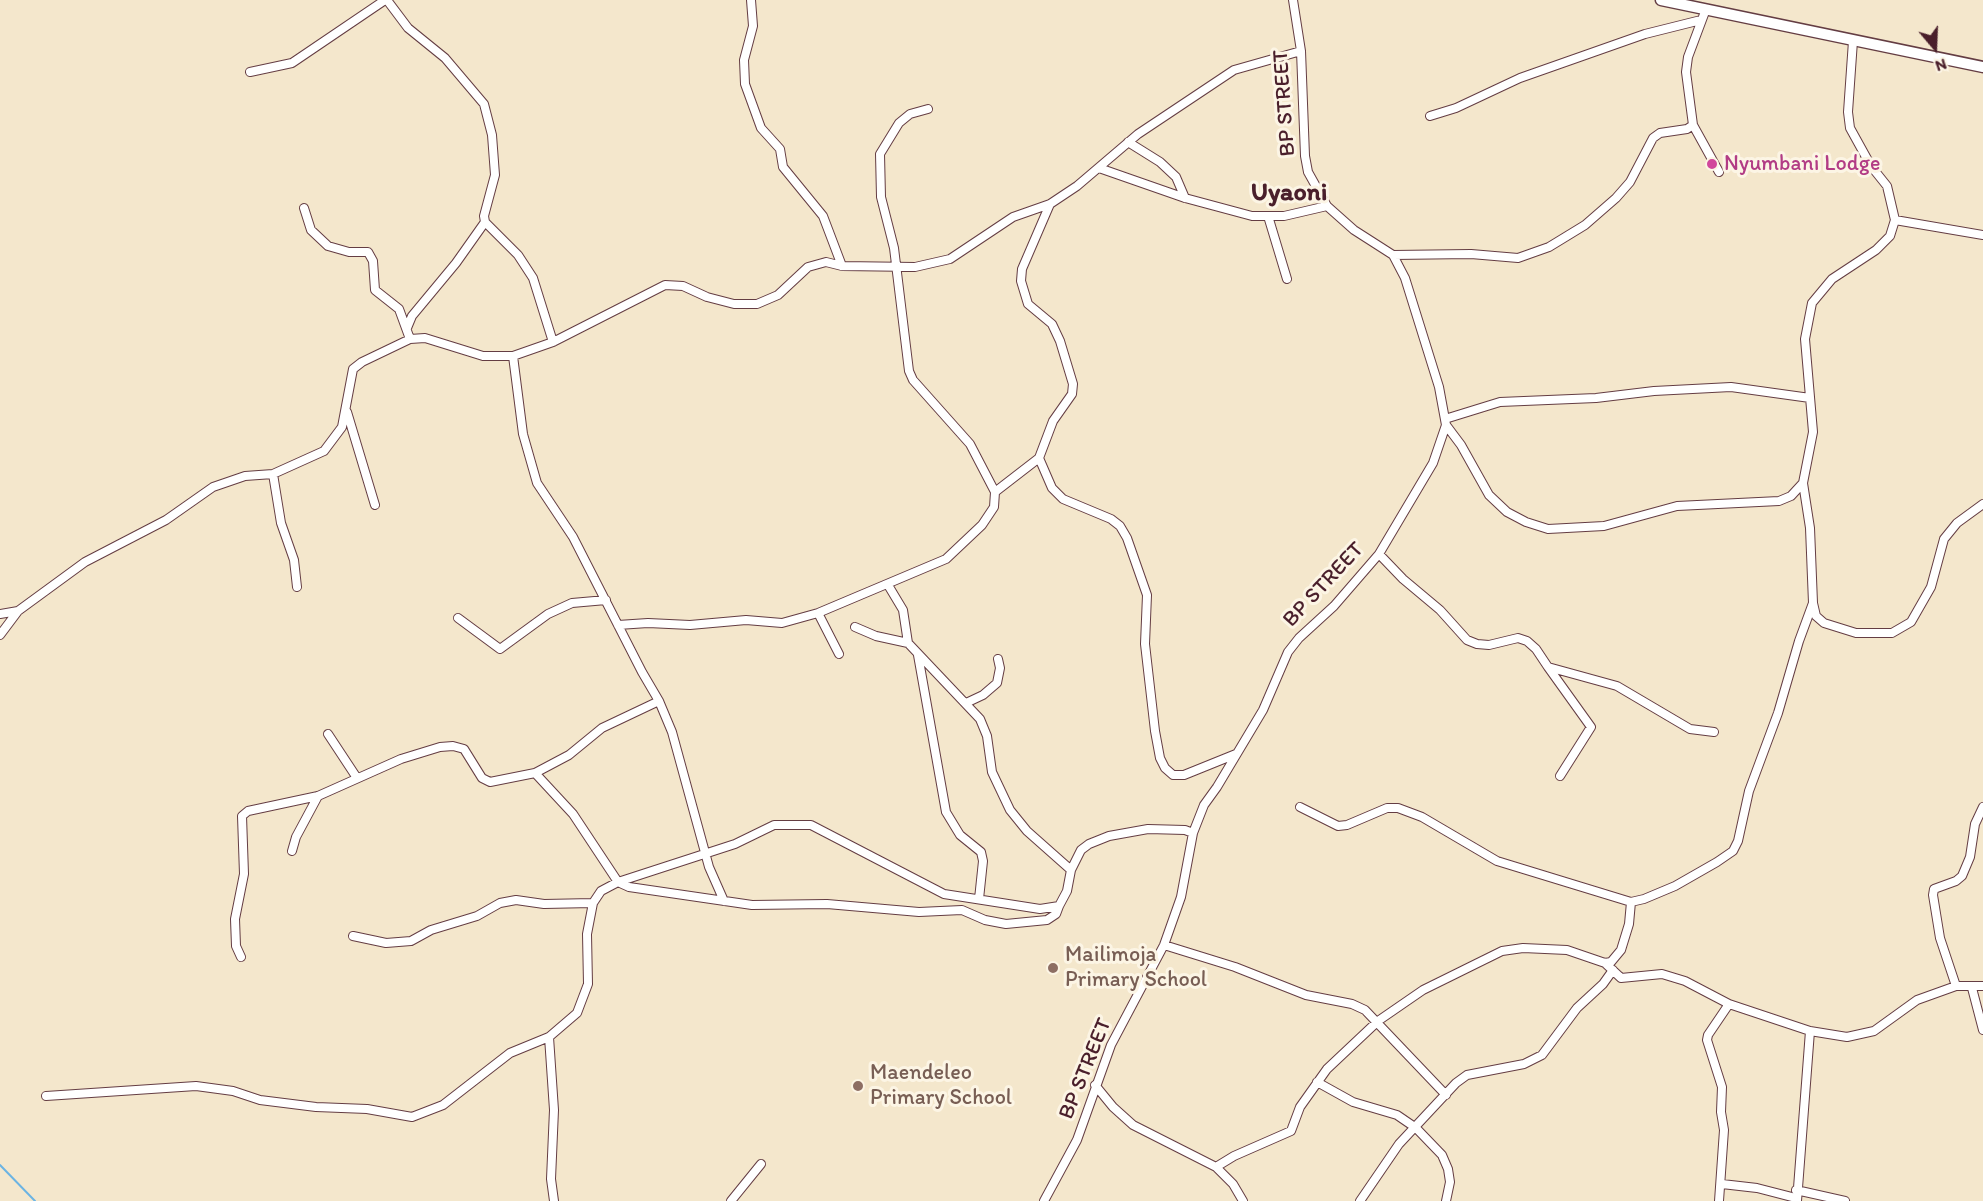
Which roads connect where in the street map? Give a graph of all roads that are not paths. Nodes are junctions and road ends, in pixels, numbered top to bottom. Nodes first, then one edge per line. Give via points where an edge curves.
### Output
1 (386, 0) edge
2 (751, 0) edge
3 (1293, 0) edge
4 (1661, 0) edge
5 (1703, 15) junction
6 (1852, 41) junction
7 (1301, 51) junction
8 (1983, 67) edge
9 (250, 72) dead end
10 (928, 109) dead end
11 (1430, 116) dead end
12 (1694, 125) junction
13 (1128, 142) junction
14 (1099, 168) junction
15 (1719, 172) dead end
16 (1185, 198) junction
17 (1050, 204) junction
18 (1327, 206) junction
19 (304, 208) dead end
20 (1268, 216) junction
21 (1895, 220) junction
22 (484, 222) junction
23 (1983, 235) edge
24 (1392, 255) junction
25 (842, 266) junction
26 (896, 268) junction
27 (1287, 279) dead end
28 (406, 328) junction
29 (410, 339) junction
30 (553, 342) junction
31 (513, 356) junction
32 (1810, 398) junction
33 (347, 411) junction
34 (1445, 422) junction
35 (1039, 458) junction
36 (273, 474) junction
37 (1803, 483) junction
38 (994, 492) junction
39 (1983, 504) edge
40 (375, 505) dead end
41 (1379, 554) junction
42 (888, 585) junction
43 (297, 587) dead end
44 (606, 600) junction
45 (1812, 603) junction
46 (18, 611) junction
47 (818, 613) junction
48 (0, 614) edge
49 (458, 618) dead end
50 (618, 625) junction
51 (855, 627) dead end
52 (0, 635) edge
53 (908, 643) junction
54 (839, 654) dead end
55 (918, 654) junction
56 (998, 659) dead end
57 (1548, 667) junction
58 (659, 701) junction
59 (966, 703) junction
60 (1714, 732) dead end
61 (328, 734) dead end
62 (1236, 754) junction
63 (535, 773) junction
64 (1560, 776) dead end
65 (357, 778) junction
66 (318, 796) junction
67 (1300, 807) dead end
68 (1983, 807) edge
69 (1193, 833) junction
70 (292, 851) dead end
71 (705, 854) junction
72 (1071, 870) junction
73 (618, 882) junction
74 (978, 899) junction
75 (724, 900) junction
76 (1631, 902) junction
77 (593, 903) junction
78 (1059, 906) junction
79 (353, 936) dead end
80 (1164, 945) junction
81 (241, 957) dead end
82 (1605, 963) junction
83 (1613, 970) junction
84 (1621, 978) junction
85 (1603, 984) junction
86 (1956, 986) junction
87 (1983, 986) edge
88 (1972, 988) junction
89 (1729, 1004) junction
90 (1378, 1021) junction
91 (1983, 1030) edge
92 (1810, 1031) junction
93 (549, 1037) junction
94 (1317, 1082) junction
95 (1095, 1085) junction
96 (1446, 1095) junction
97 (46, 1096) dead end
98 (1416, 1128) junction
99 (760, 1164) dead end
100 (1216, 1167) junction
101 (1722, 1184) junction
102 (1796, 1196) edge
103 (554, 1201) edge
104 (731, 1201) edge
105 (1044, 1201) edge
106 (1243, 1201) edge
107 (1360, 1201) edge
108 (1446, 1201) edge
109 (1719, 1201) edge
110 (1845, 1201) edge

1 - 9 street via 292,63
1 - 22 street via 408,28 446,58 484,104 492,135 495,175
2 - 25 street via 753,26 744,60 745,84 761,128 780,149 783,167 823,216
3 - 7 street, BP STREET
4 - 5 street
5 - 6 street
5 - 11 street via 1520,78
5 - 12 street via 1686,72
6 - 8 street
6 - 21 street via 1850,128 1887,186
7 - 13 street via 1234,70
7 - 18 street, BP STREET via 1305,156 1308,172
10 - 26 street via 910,114 899,123 880,154 881,197
12 - 15 street
12 - 24 street via 1653,138 1630,182 1616,198 1585,225 1549,247 1518,258
13 - 14 street
13 - 16 street via 1176,177
14 - 16 street
14 - 17 street
16 - 20 street via 1233,212
17 - 26 street via 1013,217 950,259
17 - 35 street via 1022,269 1021,281 1028,304 1052,324 1073,384 1072,394 1053,421
18 - 20 street
18 - 24 street, BP STREET
19 - 28 street via 311,230 328,246 368,252 373,261 375,290 399,309
20 - 27 street
21 - 23 street
21 - 32 street via 1890,236 1876,250 1832,279 1812,303 1805,339
22 - 28 street
22 - 30 street via 518,255 533,278
24 - 34 street, BP STREET via 1405,278
25 - 26 street
25 - 30 street via 826,262 808,267 778,295 757,304 734,304 682,286 665,285
26 - 38 street via 913,381 969,444
28 - 29 street
29 - 31 street via 425,338 483,356
29 - 33 street via 353,369
30 - 31 street
31 - 44 street via 523,434 537,483 573,537
32 - 34 street via 1731,387 1654,391 1500,402
32 - 37 street via 1813,432
33 - 36 street via 342,427 324,450
33 - 40 street
34 - 37 street via 1489,495 1507,512 1548,529 1604,526 1677,506 1779,501 1791,496
34 - 41 street, BP STREET via 1433,463
35 - 38 street
35 - 62 street via 1052,488 1063,499 1111,519 1126,538 1147,595 1145,644 1155,731 1165,768 1173,775 1184,775
36 - 43 street
36 - 46 street via 245,476 213,487 166,520 85,562
37 - 45 street via 1810,528
38 - 42 street via 994,507 982,525 946,559
39 - 45 street via 1957,523 1944,539 1931,587 1911,622 1892,633 1856,633 1824,623 1816,616
41 - 57 street via 1467,640 1489,645 1518,638 1536,649
41 - 62 street, BP STREET via 1288,652 1263,710
42 - 47 street
42 - 53 street via 905,617
44 - 49 street via 572,603 556,610 500,649
44 - 50 street
45 - 76 street via 1733,851 1675,886
46 - 48 street
46 - 52 street
47 - 50 street via 782,623 746,620
47 - 54 street
50 - 58 street
51 - 53 street
53 - 55 street
55 - 59 street
55 - 74 street via 946,812 960,835 981,852
56 - 59 street via 998,683
57 - 60 street via 1617,686 1690,729
57 - 64 street via 1591,727
58 - 63 street via 602,729 569,755
58 - 71 street via 672,732
59 - 72 street via 980,719 987,736 992,772 1010,810 1027,831
61 - 65 street
62 - 69 street, BP STREET via 1203,805
63 - 65 street via 490,782 482,778 464,749 453,746 401,759
63 - 73 street via 573,814
65 - 66 street
66 - 70 street
66 - 81 street via 242,816 244,874 235,920 236,946
67 - 76 street via 1338,826 1387,808 1398,808 1422,817 1497,861
68 - 86 street via 1962,876 1934,889 1933,895 1940,938
69 - 72 street via 1148,829 1108,836 1081,850
69 - 80 street, BP STREET via 1181,897
71 - 73 street
71 - 74 street via 774,825 811,825 944,894
71 - 75 street
72 - 78 street
73 - 75 street via 629,887
73 - 77 street via 601,891
74 - 78 street via 1040,909
75 - 78 street via 752,905 827,903 919,912 962,910 1006,924 1047,920
76 - 82 street via 1621,950 1611,962
77 - 79 street via 516,900 500,903 411,941 386,943
77 - 93 street via 587,934 588,984 583,1000 577,1013
80 - 90 street via 1306,995 1353,1004
80 - 95 street, BP STREET via 1111,1045
82 - 83 street
82 - 90 street via 1566,950 1502,951 1423,990
83 - 84 street
83 - 85 street
84 - 85 street
84 - 89 street via 1662,974 1685,981
85 - 96 street via 1577,1008 1542,1055 1524,1064 1467,1075
86 - 88 street
86 - 92 street via 1917,1000 1868,1034 1847,1036
87 - 88 street
88 - 91 street
89 - 92 street
89 - 101 street via 1707,1040 1722,1087
90 - 94 street
90 - 96 street
92 - 102 street
93 - 97 street via 510,1053 443,1105 412,1117 261,1100 196,1086
93 - 103 street
94 - 98 street via 1353,1102 1397,1115
94 - 100 street via 1300,1107 1291,1131
95 - 100 street via 1133,1125
95 - 105 street, BP STREET via 1077,1140
96 - 98 street
98 - 107 street via 1399,1144
98 - 108 street via 1442,1155 1448,1169
99 - 104 street
100 - 106 street
101 - 102 street
101 - 109 street
102 - 110 street

